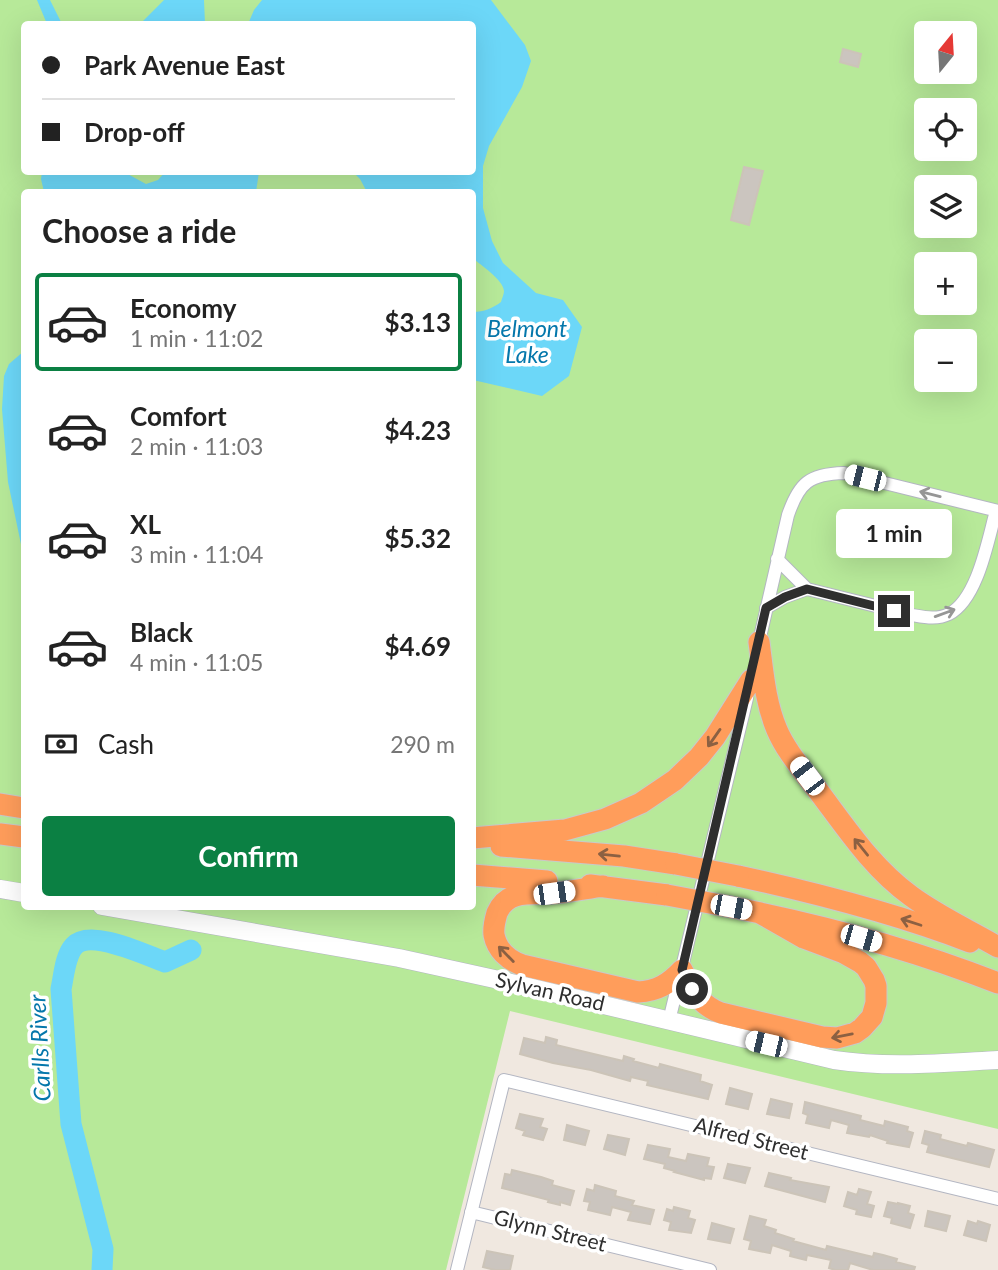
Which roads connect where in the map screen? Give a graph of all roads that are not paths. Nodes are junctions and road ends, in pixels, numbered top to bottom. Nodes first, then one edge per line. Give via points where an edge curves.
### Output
1 (997, 511) edge
2 (777, 559) junction
3 (807, 589) junction
4 (766, 608) junction
5 (759, 642) junction
6 (751, 680) junction
7 (0, 804) edge
8 (21, 808) edge
9 (0, 834) edge
10 (21, 838) edge
11 (476, 838) edge
12 (476, 844) edge
13 (476, 875) edge
14 (603, 886) junction
15 (0, 889) edge
16 (21, 892) edge
17 (124, 910) edge
18 (760, 913) junction
19 (998, 947) edge
20 (998, 953) edge
21 (682, 970) junction
22 (998, 983) edge
23 (669, 1021) junction
24 (998, 1060) edge
25 (998, 1199) edge
26 (471, 1212) junction
27 (457, 1270) edge
28 (710, 1270) edge

1 -> 2 street via 844,473 825,474 795,494
3 -> 1 street via 912,615 949,614 972,586
2 - 3 street
2 - 4 street
3 - 4 street
4 - 5 street
5 - 6 street
19 -> 5 highway via 909,895 860,846 777,730 766,696
6 -> 11 highway via 699,757 642,803 565,830
6 - 21 street
7 - 8 highway
9 - 10 highway
20 -> 12 highway, bridge via 852,904 738,876 573,851
13 - 14 highway
14 - 18 highway, bridge
21 -> 14 highway via 663,987 638,992 522,965 499,948 495,921 512,897
15 - 16 street
17 - 23 street, Sylvan Road via 399,958
18 -> 21 highway via 866,967 877,994 872,1017 862,1028 842,1038 822,1037 721,1013 700,1000
18 - 22 highway via 893,947
21 - 23 street
23 - 24 street, Sylvan Road via 852,1062 906,1065
25 - 26 street, Alfred Street via 504,1080
26 - 27 street
26 - 28 street, Glynn Street

